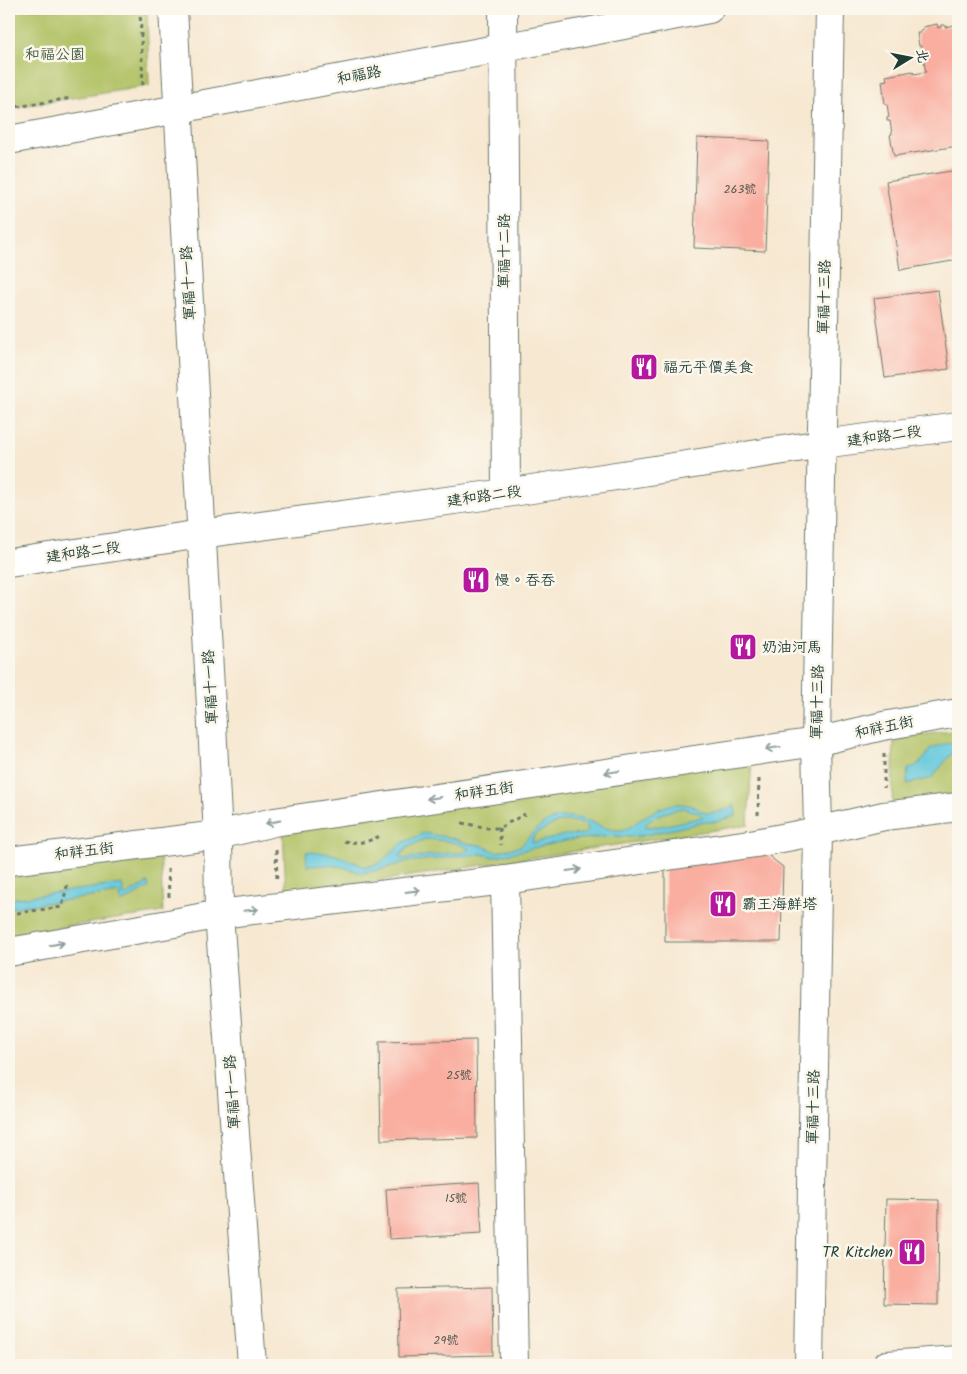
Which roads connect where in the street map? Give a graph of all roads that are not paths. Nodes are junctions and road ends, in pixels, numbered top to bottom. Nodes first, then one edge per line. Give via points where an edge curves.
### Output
1 (173, 9) edge
2 (503, 9) edge
3 (709, 9) edge
4 (830, 9) edge
5 (503, 47) junction
6 (178, 109) junction
7 (9, 140) edge
8 (958, 426) edge
9 (822, 444) junction
10 (506, 493) junction
11 (201, 534) junction
12 (9, 563) edge
13 (958, 713) edge
14 (816, 742) junction
15 (958, 807) edge
16 (818, 831) junction
17 (218, 834) junction
18 (9, 861) edge
19 (505, 880) junction
20 (219, 914) junction
21 (9, 952) edge
22 (958, 1360) edge
23 (252, 1365) edge
24 (514, 1365) edge
25 (809, 1365) edge
26 (887, 1365) edge

1 - 6 street, 軍福十一路
2 - 5 street, 軍福十二路
3 - 5 street, 和福路
4 - 9 street, 軍福十三路
5 - 6 street, 和福路
5 - 10 street, 軍福十二路
6 - 7 street, 和福路
6 - 11 street, 軍福十一路
8 - 9 street, 建和路二段
9 - 10 street, 建和路二段
9 - 14 street, 軍福十三路
10 - 11 street, 建和路二段
11 - 12 street, 建和路二段
11 - 17 street, 軍福十一路
13 - 14 street, 和祥五街
14 - 16 street, 軍福十三路
14 -> 17 street, 和祥五街 via 274,822
15 - 16 street via 884,816
19 -> 16 street
16 - 25 street, 軍福十三路
17 - 18 street, 和祥五街
17 - 20 street, 軍福十一路
20 -> 19 street
19 - 24 street
21 -> 20 street
20 - 23 street, 軍福十一路
22 - 26 street

